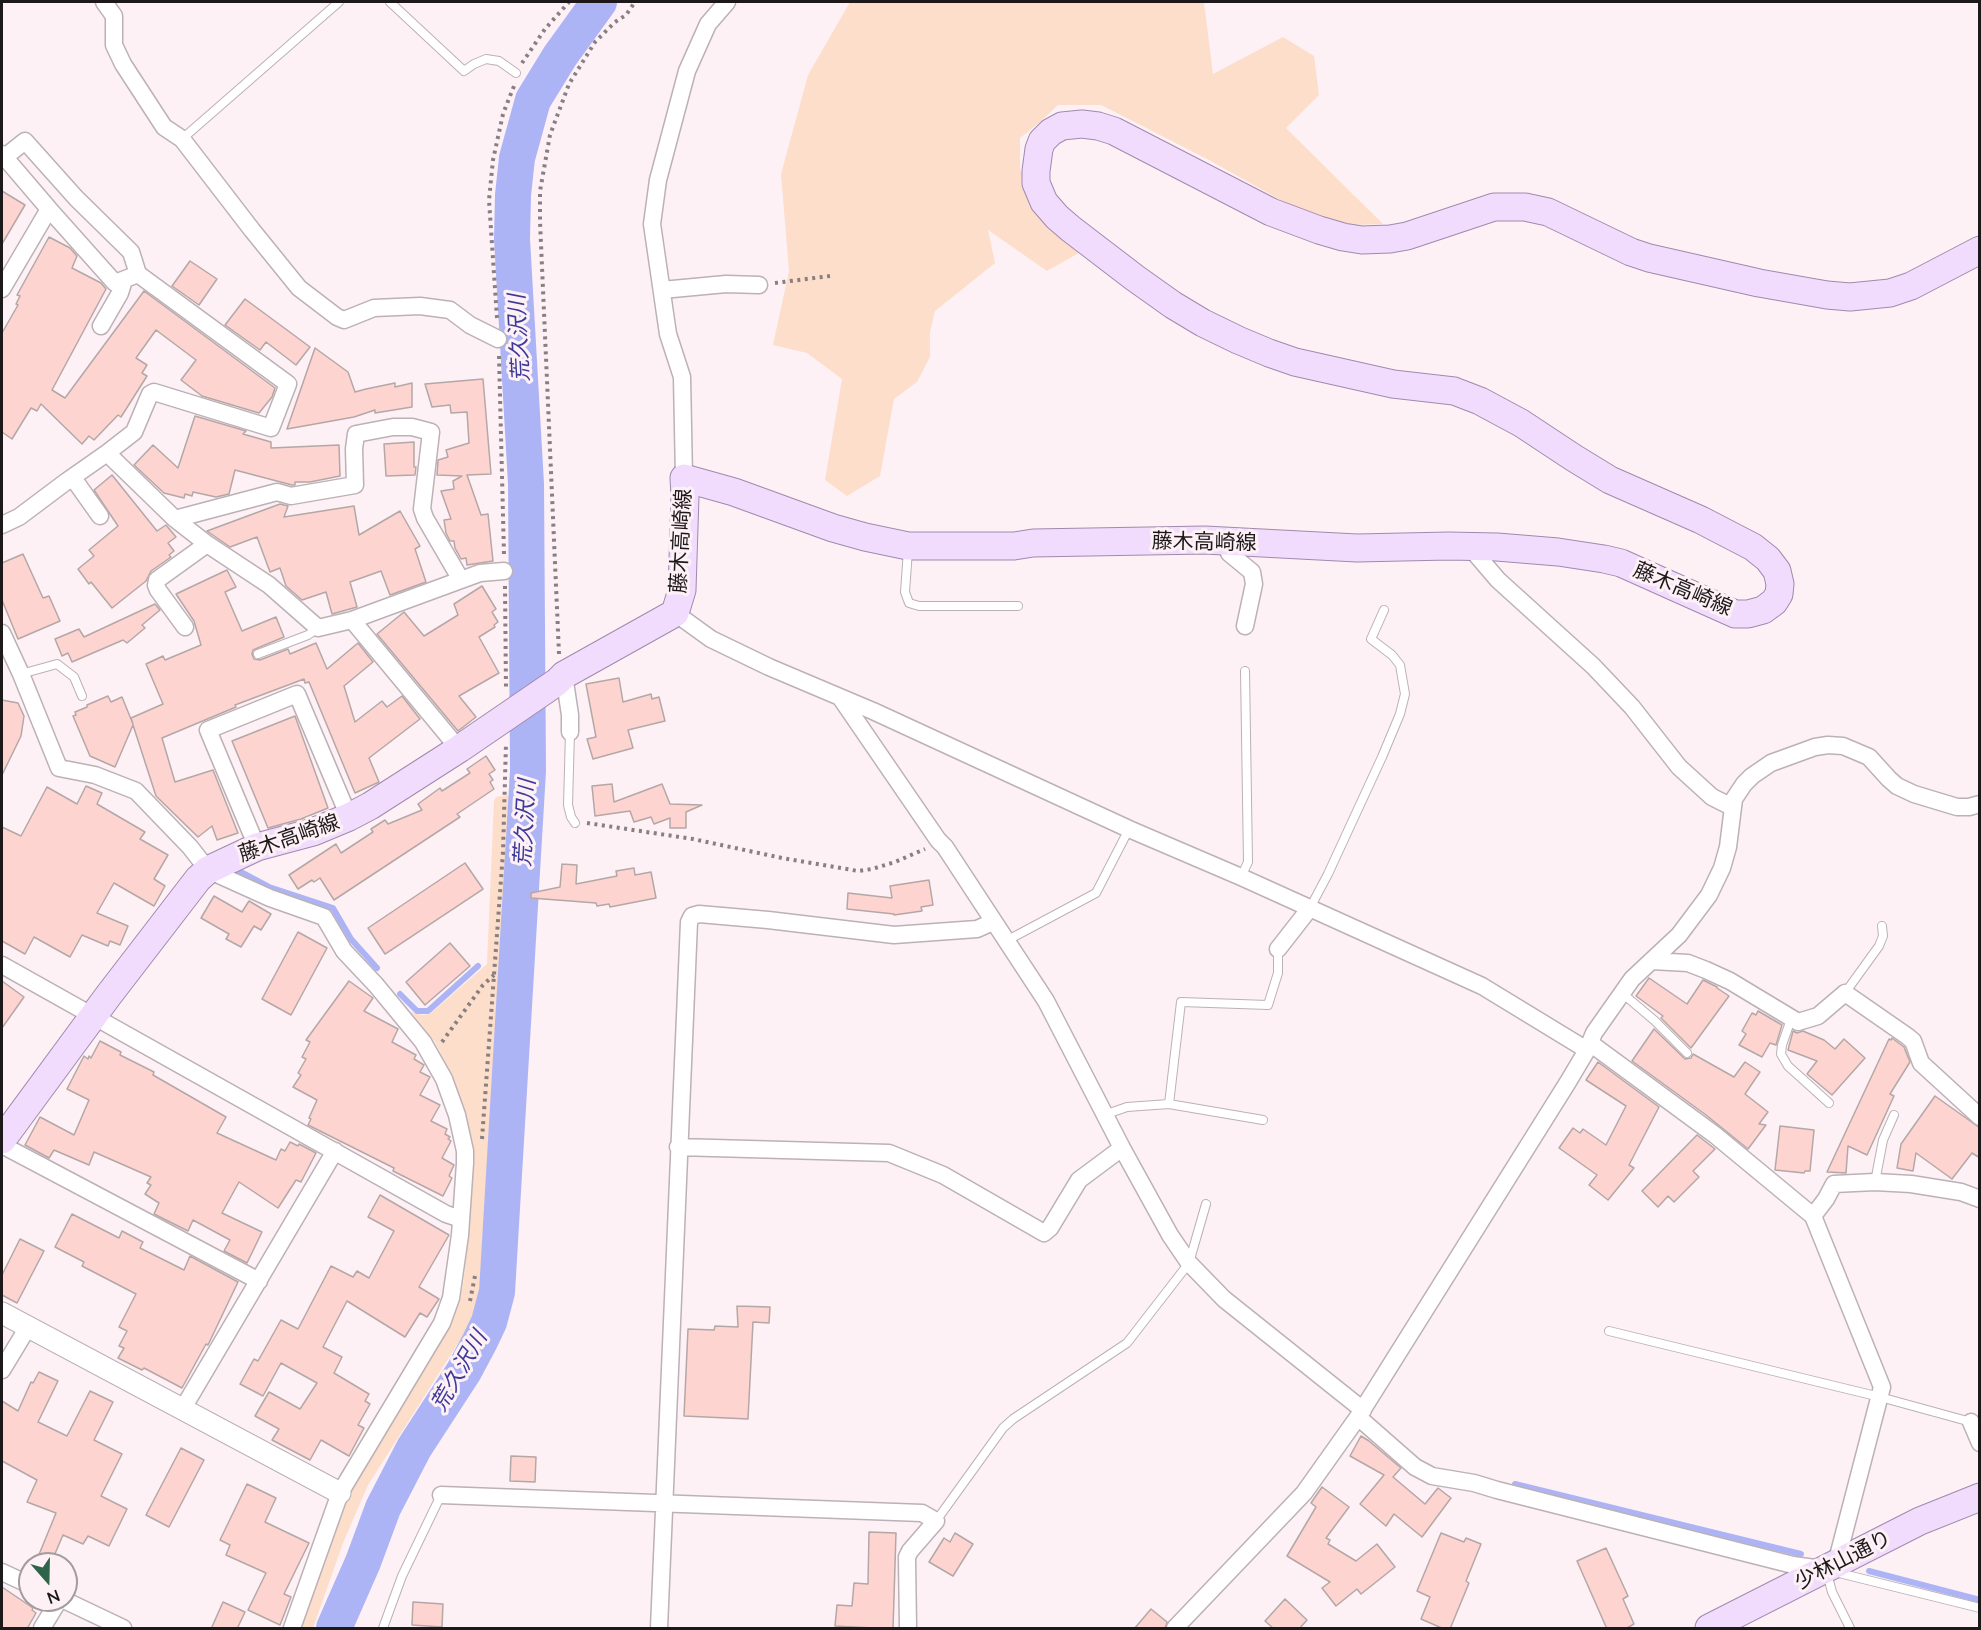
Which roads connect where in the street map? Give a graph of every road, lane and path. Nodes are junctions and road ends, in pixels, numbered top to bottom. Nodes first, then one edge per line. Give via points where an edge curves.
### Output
1 (104, 2) edge
2 (339, 2) edge
3 (390, 2) edge
4 (635, 2) edge
5 (726, 2) edge
6 (516, 73) dead end
7 (182, 140) junction
8 (3, 155) edge
9 (49, 209) junction
10 (1980, 250) edge
11 (830, 276) dead end
12 (131, 277) junction
13 (759, 285) joint
14 (2, 289) edge
15 (662, 290) junction
16 (101, 326) dead end
17 (498, 339) dead end
18 (108, 453) junction
19 (73, 478) junction
20 (684, 478) junction
21 (100, 516) dead end
22 (175, 519) junction
23 (2, 525) edge
24 (1227, 541) junction
25 (207, 544) junction
26 (908, 546) junction
27 (1469, 546) junction
28 (504, 571) dead end
29 (461, 580) junction
30 (1018, 606) dead end
31 (1384, 610) dead end
32 (675, 613) junction
33 (352, 620) junction
34 (1245, 626) dead end
35 (185, 627) dead end
36 (318, 628) junction
37 (2, 633) edge
38 (258, 654) dead end
39 (6, 658) edge
40 (1245, 670) dead end
41 (21, 674) junction
42 (560, 679) junction
43 (82, 696) dead end
44 (839, 697) junction
45 (570, 732) joint
46 (459, 749) junction
47 (1980, 804) edge
48 (1732, 807) junction
49 (349, 818) junction
50 (575, 824) joint
51 (1128, 830) junction
52 (938, 840) junction
53 (257, 848) junction
54 (208, 870) junction
55 (1240, 877) junction
56 (1310, 908) junction
57 (993, 922) junction
58 (1882, 926) dead end
59 (1006, 941) junction
60 (1278, 949) joint
61 (1651, 961) junction
62 (2, 965) edge
63 (494, 975) dead end
64 (1622, 993) junction
65 (1845, 993) junction
66 (94, 1016) junction
67 (1791, 1019) junction
68 (1588, 1046) junction
69 (438, 1048) dead end
70 (1687, 1053) dead end
71 (1829, 1103) dead end
72 (1169, 1104) junction
73 (1104, 1115) junction
74 (1894, 1115) dead end
75 (1980, 1117) edge
76 (1263, 1120) dead end
77 (2, 1140) edge
78 (2, 1145) edge
79 (678, 1147) junction
80 (1122, 1148) junction
81 (335, 1151) junction
82 (1875, 1182) junction
83 (1980, 1198) edge
84 (1206, 1204) dead end
85 (1813, 1216) junction
86 (461, 1219) junction
87 (1189, 1263) junction
88 (259, 1281) junction
89 (2, 1313) edge
90 (28, 1327) junction
91 (1609, 1331) dead end
92 (2, 1370) edge
93 (1880, 1397) junction
94 (182, 1410) junction
95 (1361, 1414) junction
96 (1971, 1422) joint
97 (1980, 1443) edge
98 (340, 1493) junction
99 (441, 1495) joint
100 (1980, 1497) edge
101 (664, 1503) junction
102 (936, 1521) junction
103 (1831, 1567) junction
104 (2, 1572) edge
105 (18, 1579) edge
106 (78, 1608) edge
107 (1980, 1608) edge
108 (54, 1612) edge
109 (42, 1629) edge
110 (123, 1629) edge
111 (292, 1629) edge
112 (382, 1629) edge
113 (659, 1629) edge
114 (908, 1629) edge
115 (1175, 1629) edge
116 (1709, 1629) edge
117 (1850, 1629) edge

1 - 7 street via 114,16 114,45 123,64 164,127
2 - 7 lane
3 - 6 lane via 464,71 486,60 499,61
4 - 42 path via 595,42 569,84 550,135 540,191
5 - 15 street via 708,24 687,71 658,180 652,224
7 - 17 street via 299,288 337,316 344,320 374,308 420,306 450,310
8 - 9 street
8 - 12 street via 25,141 131,252
9 - 12 street via 115,284
9 - 14 street
10 - 27 main road, 藤木高崎線 via 1890,293 1871,297 1827,295 1649,258 1548,212 1525,207 1488,208 1407,236 1362,240 1319,230 1271,212 1098,126 1062,126 1042,141 1036,160 1036,183 1044,202 1057,217 1203,323 1295,362 1393,384 1454,391 1480,401 1610,480 1754,547 1777,572 1779,594 1762,610 1735,614 1621,563 1558,552
11 - 13 path
12 - 16 street
12 - 18 street via 288,384 271,428 154,392 134,432
13 - 15 street
15 - 20 street via 668,334 682,377
18 - 19 street
18 - 22 street
19 - 21 street
19 - 23 street
20 - 26 main road, 藤木高崎線 via 833,528
20 - 32 main road, 藤木高崎線 via 682,590
22 - 25 street
22 - 29 street via 277,492 291,496 355,485 356,434 412,427 431,432 422,508
24 - 26 main road, 藤木高崎線
24 - 27 main road, 藤木高崎線 via 1357,548
24 - 34 street via 1229,553 1252,572 1254,584
25 - 35 street via 157,580 158,590
25 - 36 street via 269,585
26 - 30 lane via 905,592 909,603
27 - 48 street via 1498,580 1632,707 1679,767 1712,797
28 - 29 street
29 - 33 street
31 - 56 lane via 1371,639 1400,665 1405,694 1382,758
32 - 42 main road, 藤木高崎線
32 - 44 street via 711,639
33 - 36 street
33 - 46 street
36 - 38 lane
37 - 39 street
39 - 41 street
40 - 55 lane via 1248,862
41 - 43 lane via 57,664 74,677
41 - 54 street via 59,768 95,775 140,794
42 - 45 street via 570,715
42 - 46 main road, 藤木高崎線
44 - 51 street
44 - 52 street
45 - 50 lane via 568,805
46 - 49 main road, 藤木高崎線
47 - 48 street via 1957,807 1914,794 1888,779 1869,757 1843,746 1828,745 1764,767 1744,784
48 - 61 street via 1728,846 1717,882 1689,923
49 - 53 main road, 藤木高崎線
49 - 53 street via 297,694 208,730
50 - 52 path via 585,822 693,839 858,871 895,862
51 - 55 street
51 - 59 lane via 1096,893
52 - 57 street
53 - 54 main road, 藤木高崎線
54 - 66 main road, 藤木高崎線
54 - 86 street via 324,917 344,951 423,1042 444,1079 460,1130 465,1163
55 - 56 street
56 - 60 street
56 - 68 street via 1482,986
57 - 59 street
57 - 79 street via 977,929 894,935 768,920 692,916
58 - 65 lane via 1879,946
59 - 73 street via 1046,1001
60 - 72 lane via 1278,973 1268,1005 1181,1002
61 - 64 street
61 - 67 street via 1688,963 1706,970
62 - 66 street
63 - 69 path
64 - 68 street
64 - 70 lane
65 - 67 street via 1808,1021
65 - 75 street via 1913,1041 1921,1063
66 - 77 main road, 藤木高崎線
66 - 81 street
67 - 71 lane via 1781,1053 1788,1066
68 - 85 street via 1715,1135
68 - 95 street
72 - 73 lane via 1127,1107
72 - 76 lane
73 - 80 street
74 - 82 lane via 1883,1140
78 - 88 street
79 - 80 street via 890,1153 943,1175 1044,1233 1079,1180
79 - 101 street
80 - 87 street
81 - 86 street
81 - 88 street
82 - 83 street via 1940,1188
82 - 85 street via 1834,1184
84 - 87 lane
85 - 93 street via 1882,1387
86 - 98 street via 454,1284 442,1323
87 - 95 street via 1224,1299
87 - 102 lane via 1127,1343 1003,1428
88 - 94 street
89 - 90 street
90 - 92 street
90 - 94 street
91 - 93 lane
93 - 96 lane
93 - 103 street
94 - 98 street
95 - 103 street via 1415,1467 1432,1476 1474,1483 1793,1565
95 - 115 street via 1304,1493
96 - 97 street
98 - 111 street
99 - 101 street
99 - 112 lane via 402,1575
100 - 103 main road, 少林山通り via 1920,1521
101 - 102 street via 921,1513
101 - 113 street
102 - 114 street via 907,1557
103 - 107 lane
103 - 116 main road, 少林山通り
103 - 117 lane via 1832,1592
104 - 105 street
106 - 110 street
108 - 109 street

